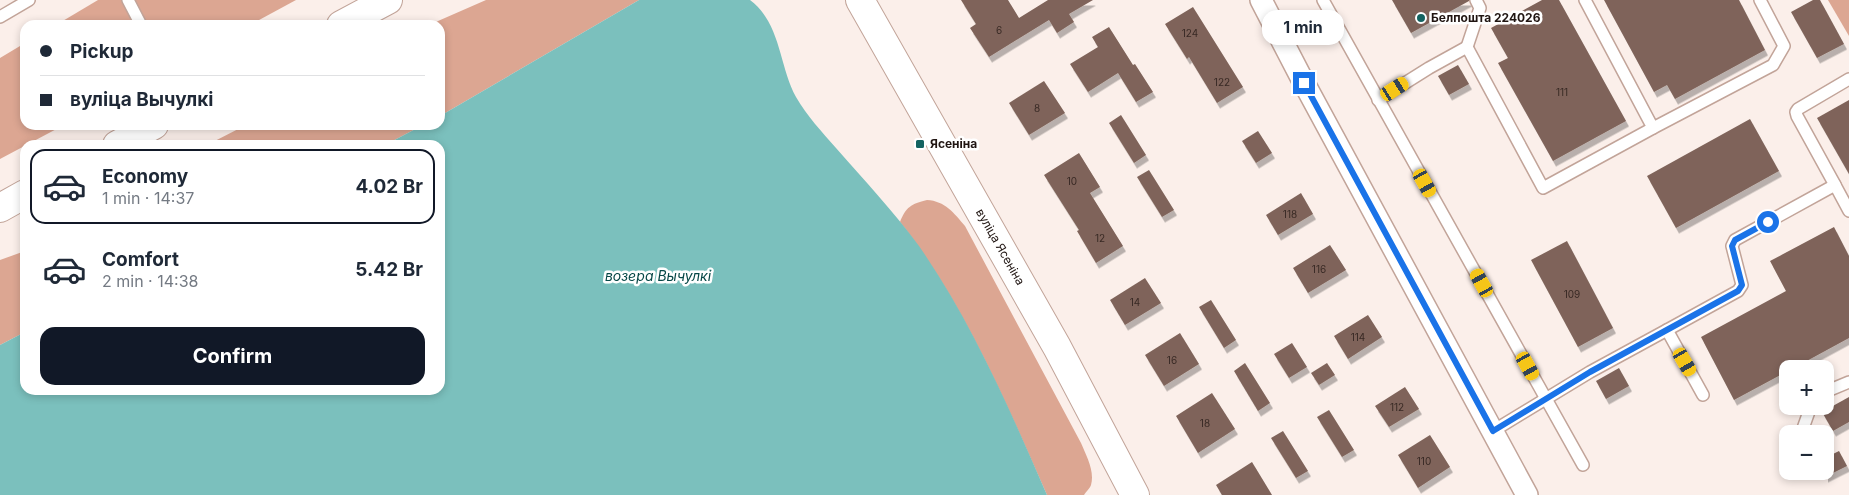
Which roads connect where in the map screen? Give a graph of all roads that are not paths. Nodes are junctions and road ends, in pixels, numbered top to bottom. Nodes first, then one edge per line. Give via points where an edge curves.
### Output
1 (29, 0) edge
2 (128, 0) edge
3 (388, 0) edge
4 (860, 0) edge
5 (1261, 0) edge
6 (1323, 0) edge
7 (1476, 0) edge
8 (1585, 0) edge
9 (1760, 0) edge
10 (0, 18) edge
11 (138, 20) edge
12 (351, 20) edge
13 (1467, 47) junction
14 (1849, 79) edge
15 (1378, 100) junction
16 (1652, 128) junction
17 (145, 130) edge
18 (126, 140) edge
19 (1835, 185) junction
20 (20, 197) edge
21 (0, 208) edge
22 (1849, 211) edge
23 (1667, 330) junction
24 (1849, 382) edge
25 (1834, 388) edge
26 (1703, 395) dead end
27 (1547, 399) junction
28 (1493, 431) junction
29 (1583, 465) dead end
30 (1135, 495) edge
31 (1527, 495) edge

1 - 10 lane
2 - 11 lane
3 - 12 street
4 - 30 street, вуліца Ясеніна via 1056,347
5 - 28 street
6 - 15 lane
7 - 13 lane via 1480,8
8 - 16 lane
9 - 16 lane via 1784,46 1773,65
13 - 15 lane
13 - 16 lane via 1543,188
14 - 19 lane via 1796,112
15 - 27 lane
17 - 18 street
19 - 22 lane
19 - 23 lane via 1735,240 1732,246 1742,285 1738,291
20 - 21 street
23 - 26 lane
23 - 27 lane
24 - 25 lane
27 - 28 lane
27 - 29 lane
28 - 31 street

